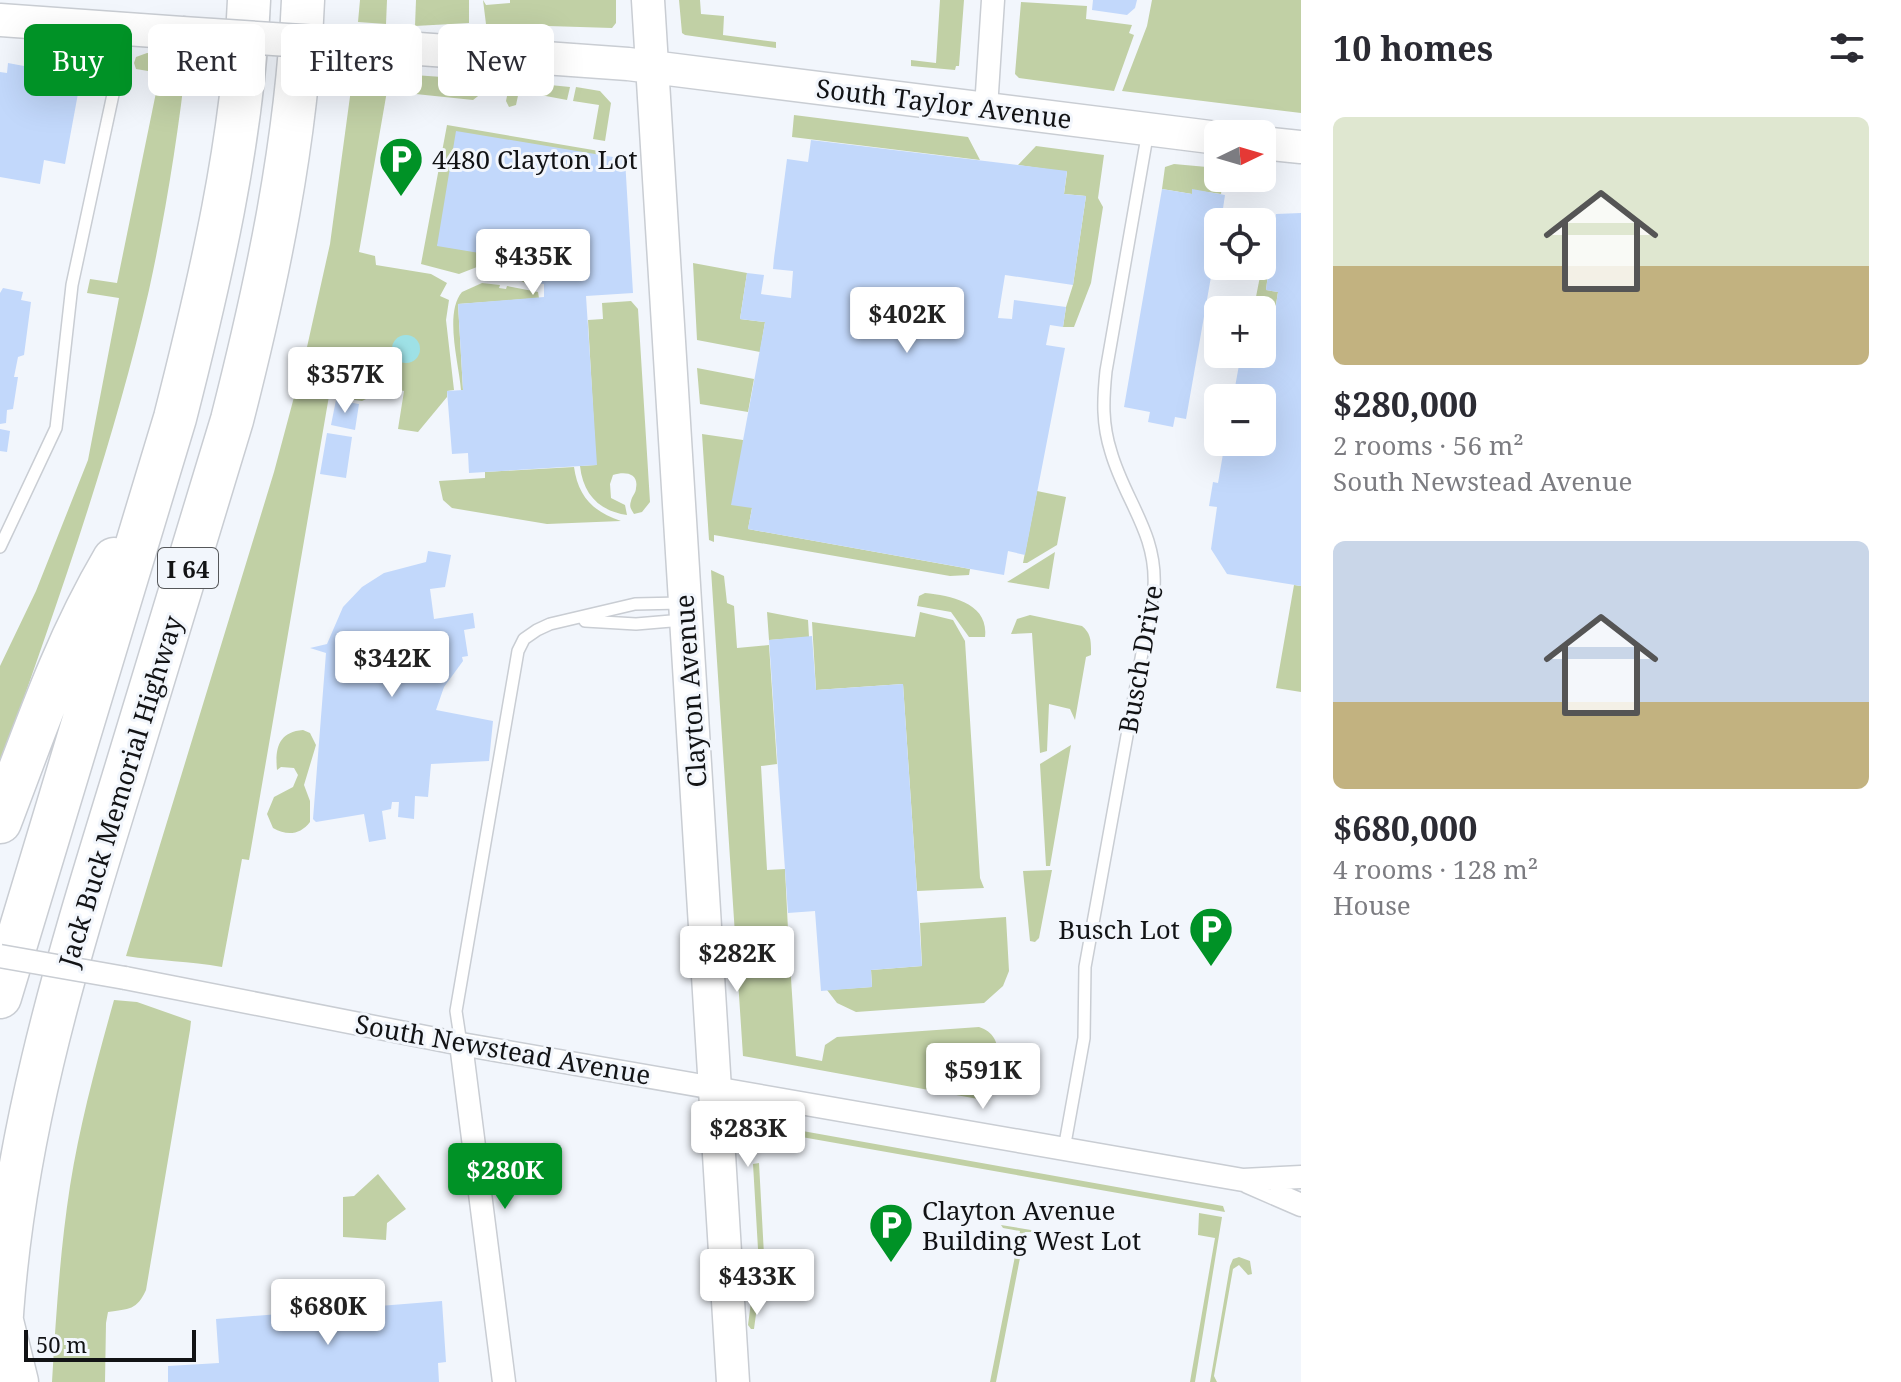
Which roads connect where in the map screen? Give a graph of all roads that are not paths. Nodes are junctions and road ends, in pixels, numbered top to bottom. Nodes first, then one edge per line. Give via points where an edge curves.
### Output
1 (249, 0) edge
2 (303, 0) edge
3 (648, 0) edge
4 (993, 0) edge
5 (0, 20) edge
6 (56, 24) edge
7 (132, 29) edge
8 (652, 67) junction
9 (113, 96) edge
10 (986, 108) junction
11 (1149, 129) junction
12 (1204, 136) edge
13 (1276, 144) edge
14 (1301, 147) edge
15 (152, 496) junction
16 (0, 547) edge
17 (685, 611) junction
18 (572, 620) junction
19 (0, 822) edge
20 (0, 956) edge
21 (0, 997) edge
22 (461, 1044) junction
23 (715, 1087) junction
24 (1064, 1149) junction
25 (1301, 1177) edge
26 (1243, 1180) junction
27 (1301, 1205) edge
28 (1, 1333) edge
29 (17, 1382) edge
30 (504, 1382) edge
31 (733, 1382) edge

1 - 15 highway, I 64 via 214,258
2 - 28 highway, Jack Buck Memorial Highway / I 64 via 284,181 252,341 50,1023 16,1187
3 - 8 street, Clayton Avenue
4 - 10 street
5 - 6 street, South Taylor Avenue
7 - 8 street, South Taylor Avenue, bridge
8 - 10 street, South Taylor Avenue
8 - 17 street, Clayton Avenue
9 - 16 lane via 72,285 56,428
10 - 11 street, South Taylor Avenue
11 - 12 street, South Taylor Avenue
11 - 24 lane, Busch Drive via 1103,412 1111,455 1153,549 1154,587 1085,967 1084,1038
13 - 14 street
15 - 19 highway via 76,629
15 - 21 highway, I 64
17 - 18 lane via 636,624
17 - 18 lane via 635,604
17 - 23 street, Clayton Avenue
18 - 22 lane via 537,630 518,651 456,1011
20 - 22 street, South Newstead Avenue, bridge
22 - 23 street, South Newstead Avenue
22 - 30 street
23 - 24 street, South Newstead Avenue
23 - 31 street, Clayton Avenue
24 - 26 street, South Newstead Avenue
25 - 26 street, South Newstead Avenue
26 - 27 street, South Newstead Avenue
28 - 29 highway

